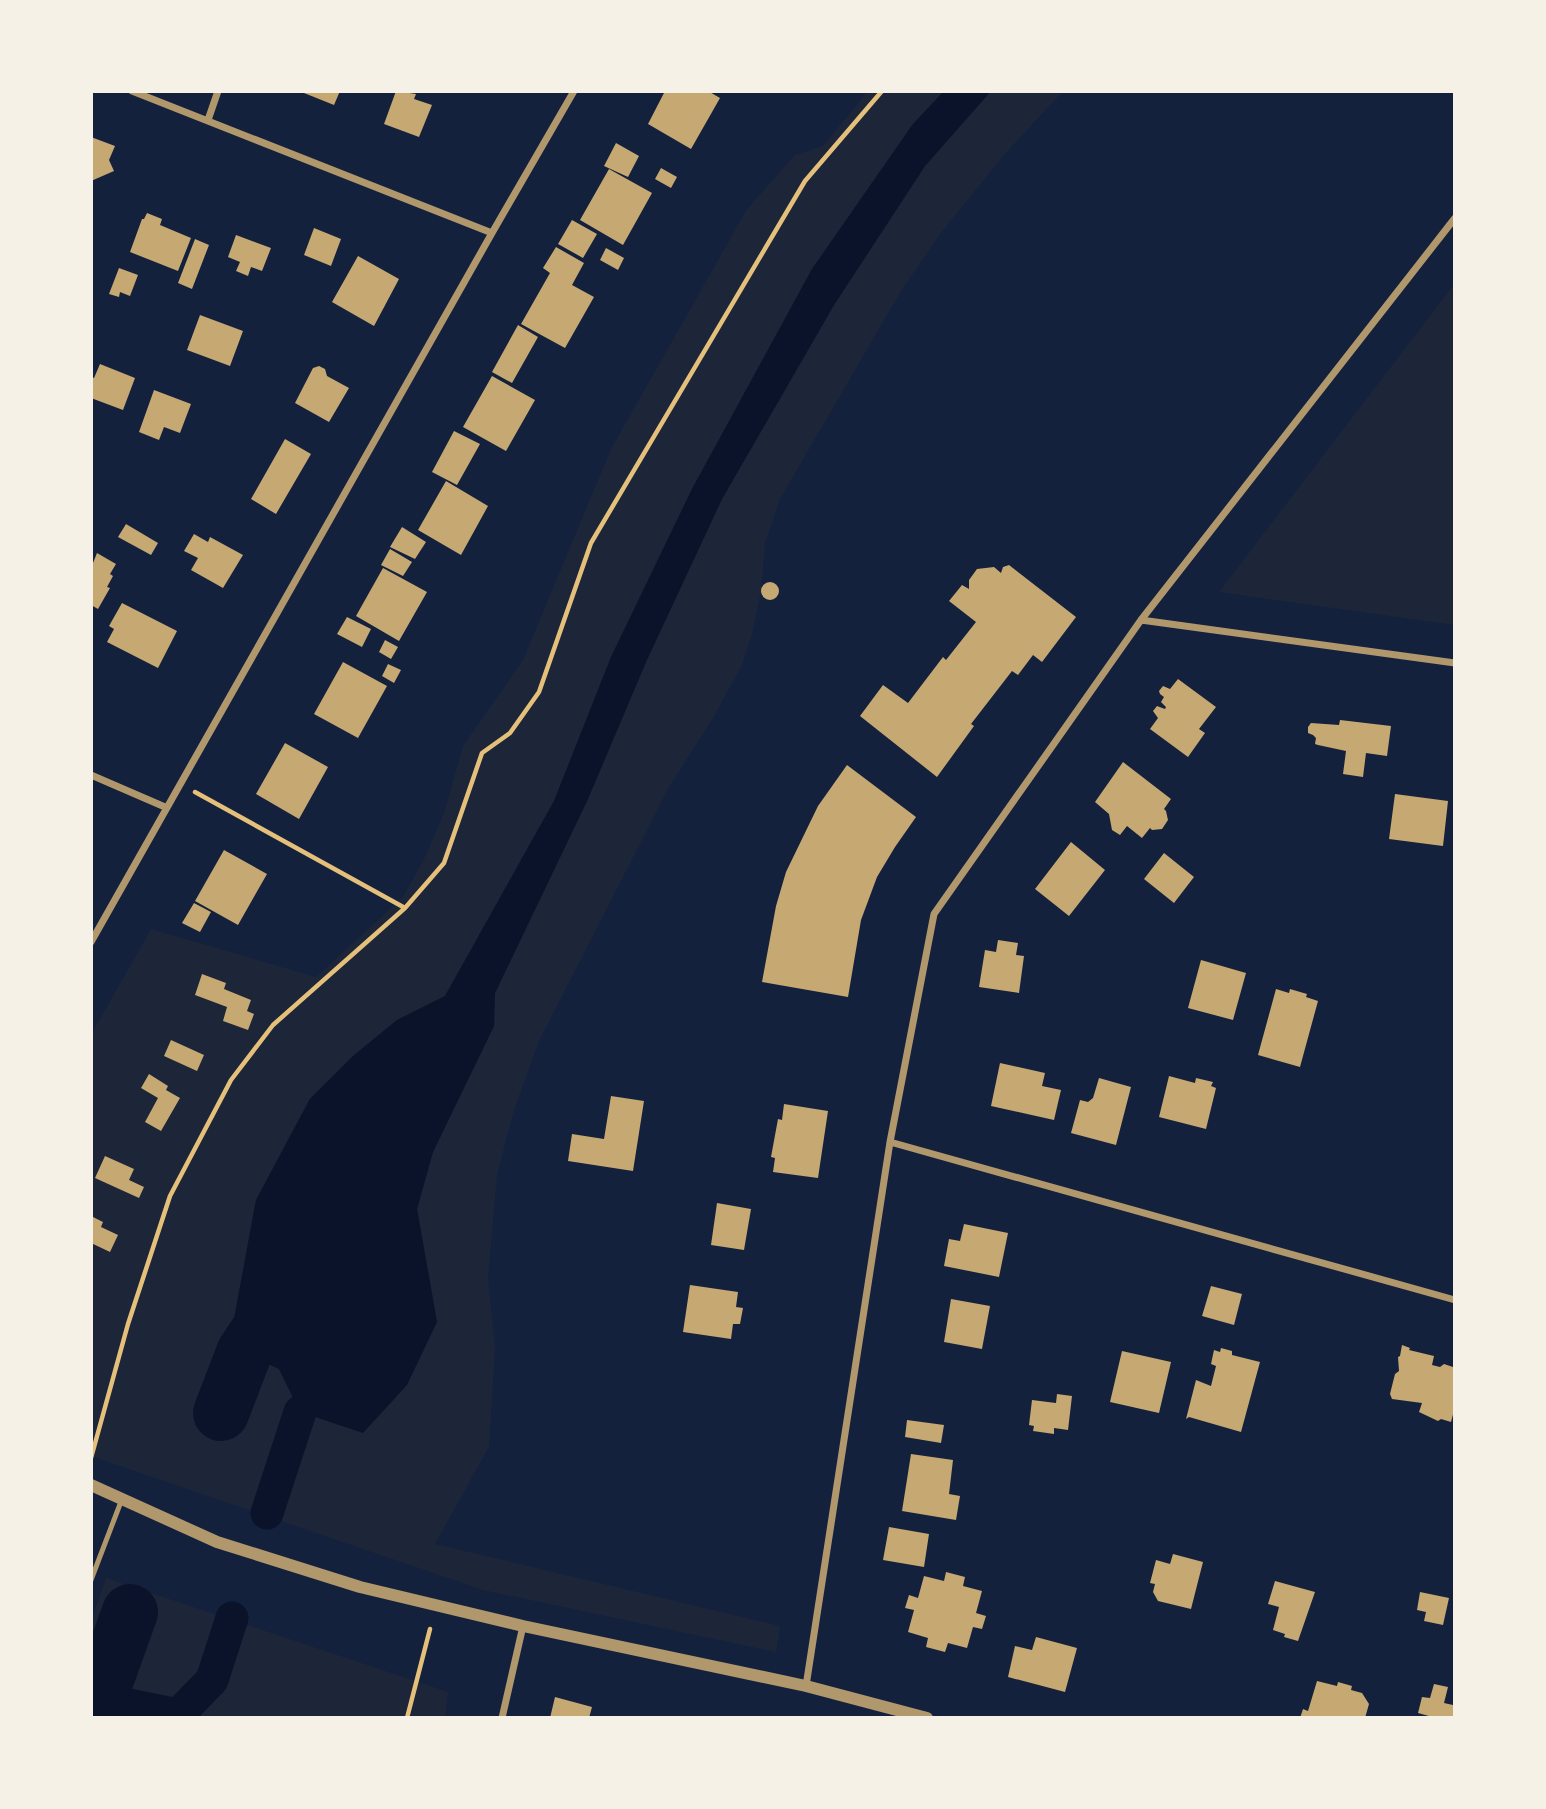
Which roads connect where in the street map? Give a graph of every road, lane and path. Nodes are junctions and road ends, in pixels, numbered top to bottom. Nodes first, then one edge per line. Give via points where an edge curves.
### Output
1 (132, 91) edge
2 (218, 91) edge
3 (575, 91) edge
4 (883, 91) edge
5 (208, 120) junction
6 (1455, 218) edge
7 (492, 233) junction
8 (1141, 620) junction
9 (1455, 663) edge
10 (91, 775) edge
11 (179, 783) junction
12 (165, 807) junction
13 (405, 908) junction
14 (91, 942) edge
15 (890, 1142) junction
16 (1455, 1300) edge
17 (91, 1458) edge
18 (91, 1485) edge
19 (122, 1499) junction
20 (91, 1580) edge
21 (523, 1626) junction
22 (429, 1629) dead end
23 (806, 1686) junction
24 (407, 1718) edge
25 (502, 1718) edge
26 (927, 1718) edge

1 - 5 street
2 - 5 street
3 - 7 street
4 - 13 path via 805,181 591,543 539,692 510,733 482,753 444,863
5 - 7 street
6 - 8 street
7 - 11 street
8 - 9 street
8 - 15 street via 933,914
10 - 12 street
11 - 12 street
11 - 13 path
12 - 14 street
13 - 17 path via 273,1025 231,1080 170,1196
15 - 16 street
15 - 23 street
18 - 19 street
19 - 20 lane
19 - 21 street via 217,1542 276,1562
21 - 23 street
21 - 25 street
22 - 24 path
23 - 26 street

